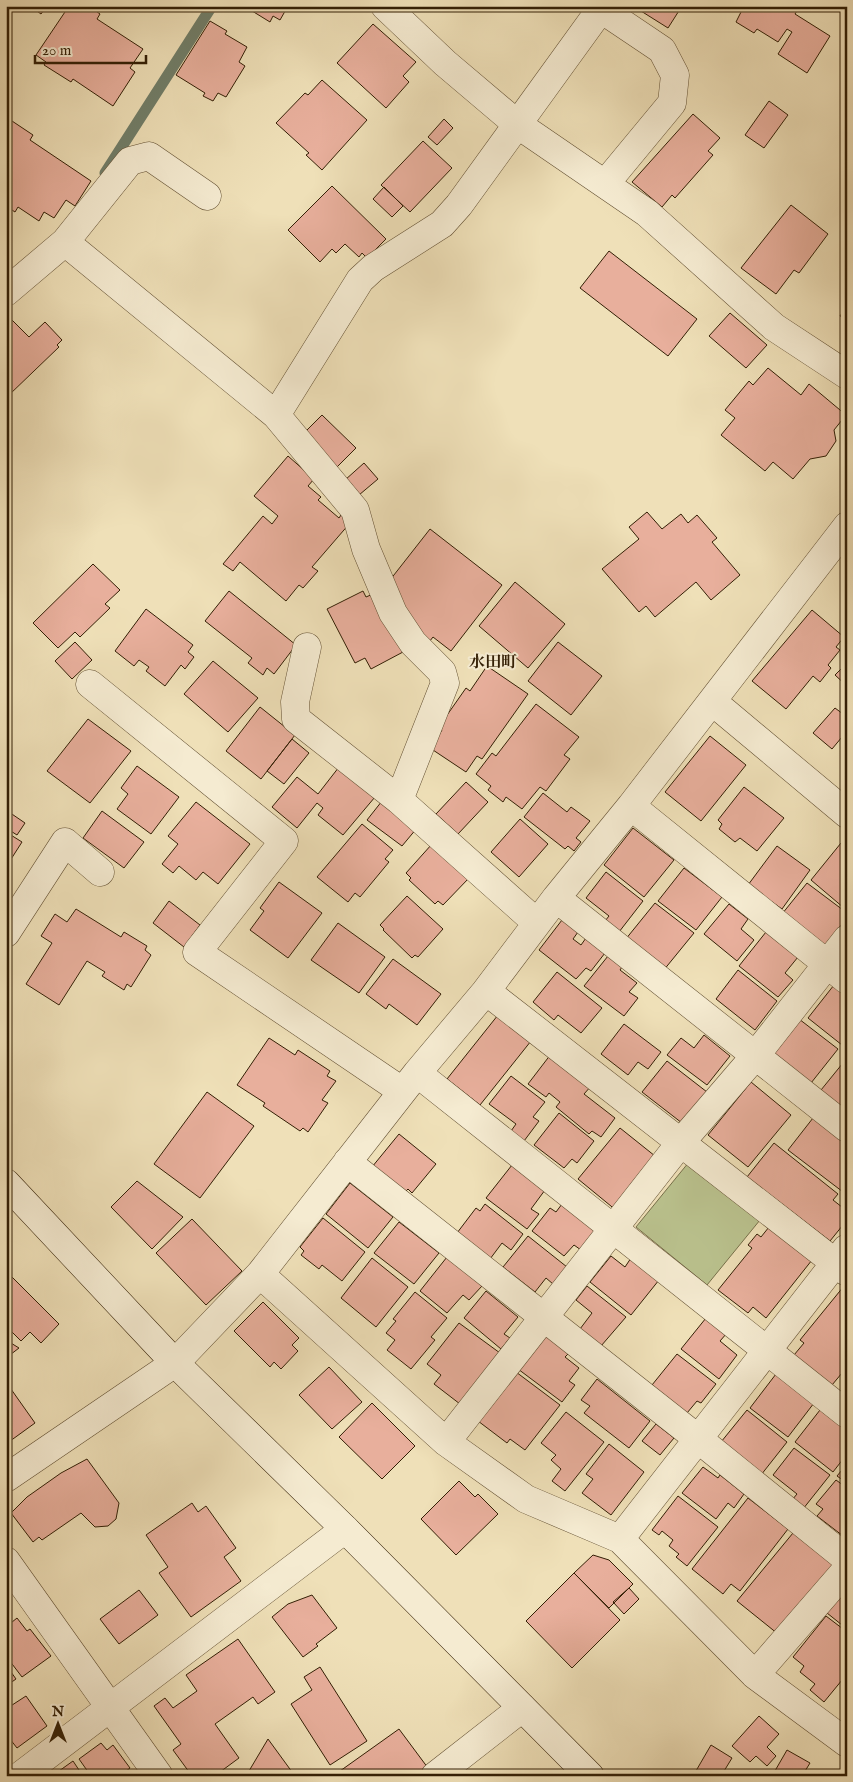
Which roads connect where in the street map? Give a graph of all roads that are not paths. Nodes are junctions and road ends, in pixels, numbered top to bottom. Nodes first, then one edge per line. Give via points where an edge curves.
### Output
1 (384, 6) edge
2 (602, 8) edge
3 (517, 124) junction
4 (605, 184) junction
5 (207, 196) dead end
6 (65, 242) junction
7 (6, 292) edge
8 (847, 375) edge
9 (276, 415) junction
10 (847, 526) edge
11 (307, 647) dead end
12 (90, 684) dead end
13 (713, 702) junction
14 (399, 800) junction
15 (631, 806) junction
16 (847, 814) edge
17 (100, 872) dead end
18 (556, 898) junction
19 (537, 923) junction
20 (6, 933) edge
21 (847, 939) edge
22 (837, 972) edge
23 (486, 991) junction
24 (755, 1056) junction
25 (409, 1082) junction
26 (847, 1128) edge
27 (682, 1141) junction
28 (347, 1162) junction
29 (6, 1183) edge
30 (614, 1230) junction
31 (843, 1261) edge
32 (260, 1274) junction
33 (544, 1318) junction
34 (767, 1351) junction
35 (175, 1363) junction
36 (847, 1414) edge
37 (697, 1438) junction
38 (446, 1442) junction
39 (6, 1478) edge
40 (345, 1529) junction
41 (620, 1539) junction
42 (847, 1560) edge
43 (6, 1561) edge
44 (847, 1569) edge
45 (755, 1676) junction
46 (110, 1706) junction
47 (522, 1708) junction
48 (847, 1743) edge
49 (6, 1759) edge
50 (19, 1776) edge
51 (159, 1776) edge
52 (435, 1776) edge
53 (590, 1776) edge

1 - 3 street
2 - 3 street
2 - 4 street via 662,50 675,75 672,103
3 - 4 street
3 - 9 street via 442,224 373,268 360,280
4 - 8 street via 647,213 774,327
5 - 6 street via 149,156 130,161
6 - 7 street
6 - 9 street
9 - 14 street via 355,510 366,549 393,612 413,643 442,672 445,683
10 - 13 street
11 - 14 street via 295,702 296,719
12 - 25 street via 284,841 198,952
13 - 15 street
13 - 16 street
14 - 19 street
15 - 18 street
15 - 22 street
17 - 20 street via 65,842
18 - 19 street
18 - 24 street
19 - 23 street
21 - 22 street
22 - 24 street
23 - 25 street
23 - 27 street
24 - 26 street
24 - 27 street
25 - 28 street
25 - 30 street
27 - 30 street
27 - 31 street
28 - 32 street
28 - 33 street
29 - 35 street
30 - 33 street
30 - 34 street
31 - 34 street
32 - 35 street
32 - 38 street
33 - 37 street
33 - 38 street
34 - 36 street
34 - 37 street
35 - 39 street
35 - 40 street
37 - 41 street
37 - 42 street
38 - 41 street via 526,1499
40 - 46 street
40 - 47 street
41 - 45 street
43 - 46 street
44 - 45 street
45 - 48 street
46 - 50 street
46 - 51 street
47 - 52 street
47 - 53 street
49 - 50 street

